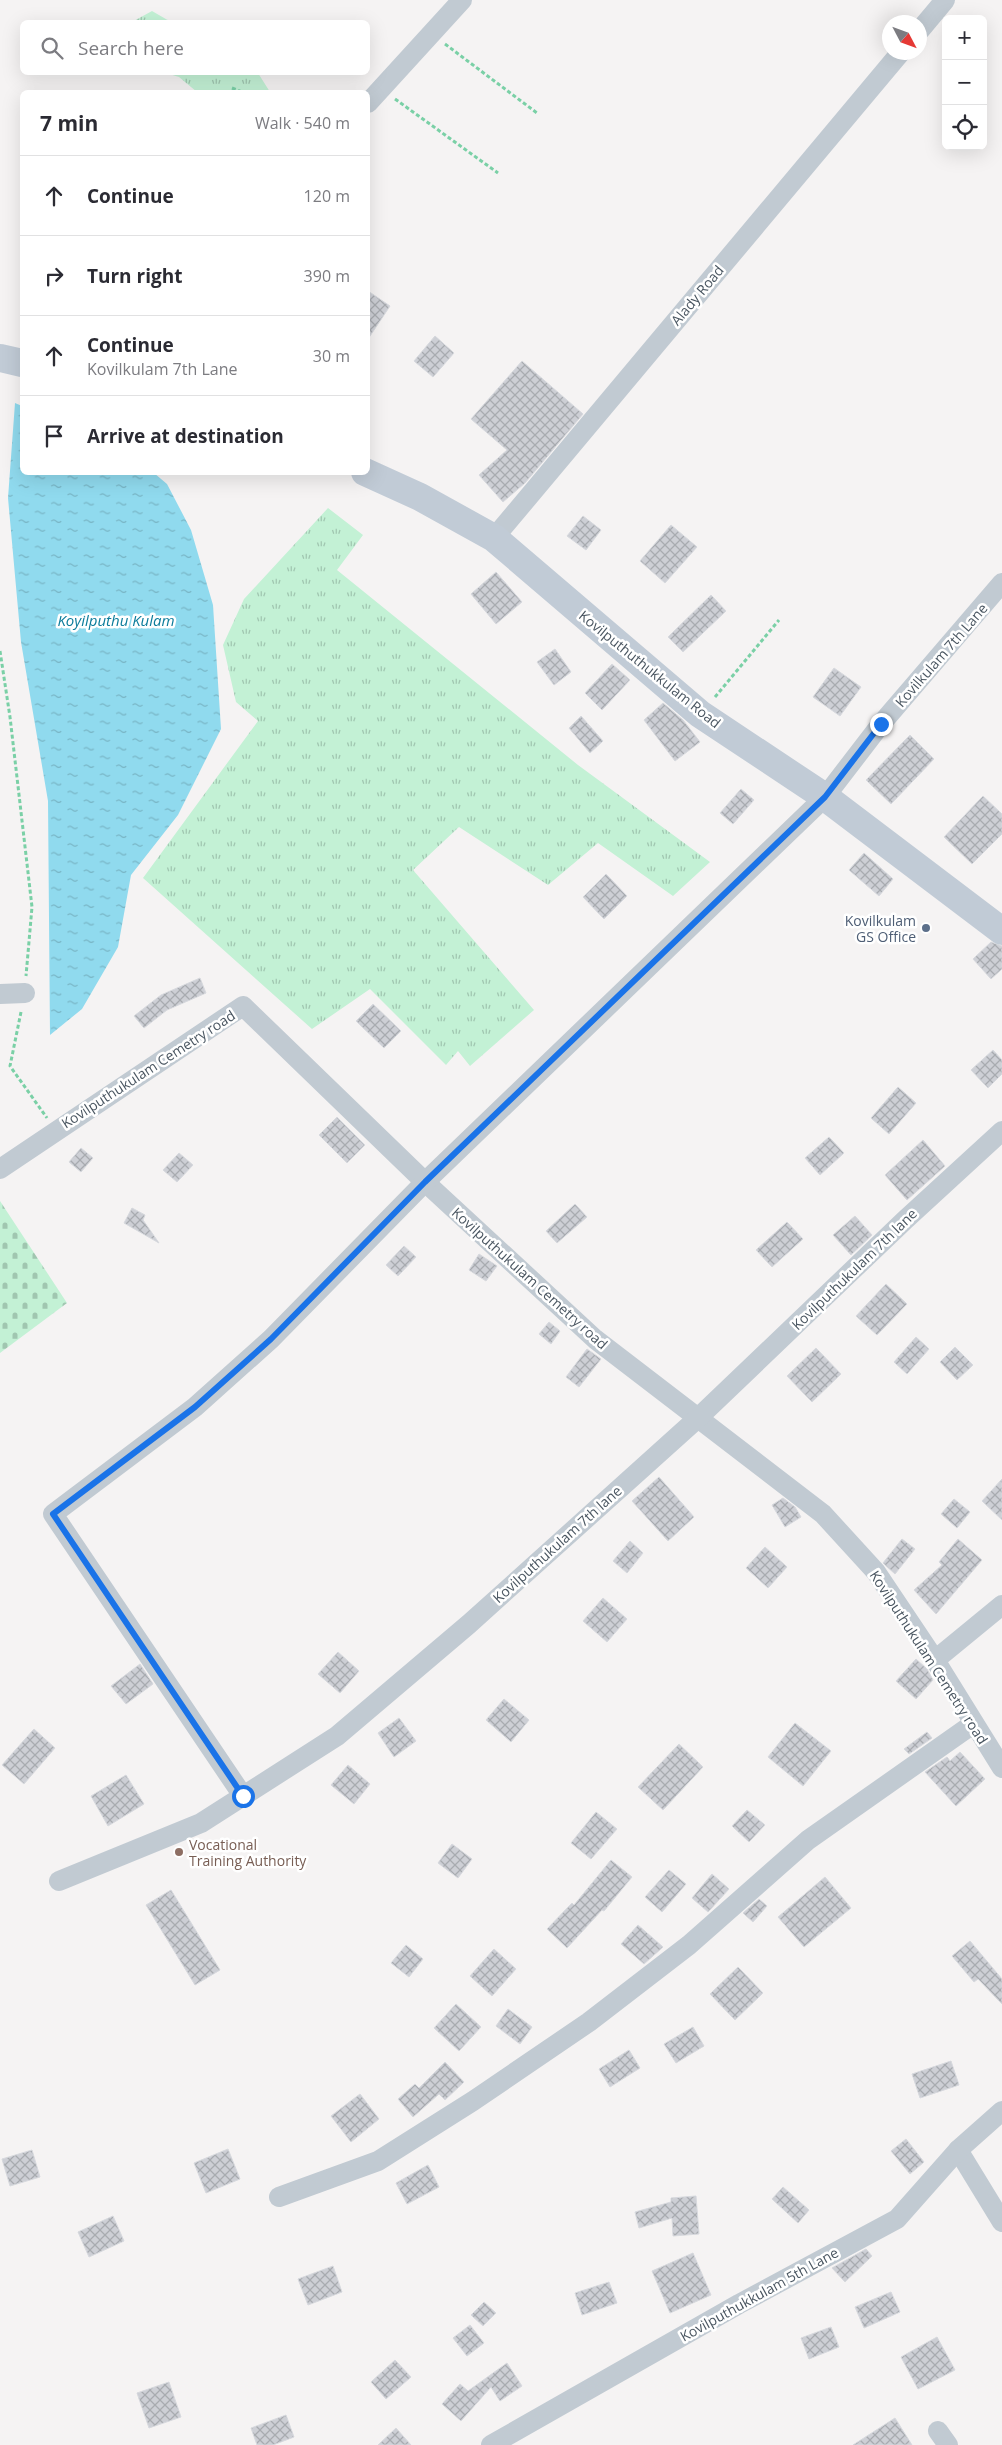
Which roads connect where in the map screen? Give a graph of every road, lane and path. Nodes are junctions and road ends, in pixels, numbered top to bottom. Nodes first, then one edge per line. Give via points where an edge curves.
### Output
1 (462, 0) edge
2 (945, 0) edge
3 (927, 22) edge
4 (431, 34) junction
5 (894, 60) edge
6 (232, 88) dead end
7 (237, 90) edge
8 (374, 96) edge
9 (537, 112) dead end
10 (498, 173) dead end
11 (0, 358) edge
12 (20, 363) edge
13 (370, 474) edge
14 (494, 538) junction
15 (1002, 583) edge
16 (779, 620) dead end
17 (0, 651) edge
18 (700, 714) junction
19 (825, 797) junction
20 (1002, 931) edge
21 (25, 993) junction
22 (0, 994) edge
23 (56, 1130) junction
24 (1002, 1131) edge
25 (0, 1168) edge
26 (425, 1182) junction
27 (699, 1417) junction
28 (1002, 1606) edge
29 (935, 1660) junction
30 (973, 1724) junction
31 (1002, 1768) edge
32 (243, 1796) junction
33 (59, 1882) dead end
34 (1002, 2111) edge
35 (958, 2150) junction
36 (279, 2197) dead end
37 (1002, 2222) edge
38 (491, 2445) edge

1 - 4 street
2 - 3 street
4 - 8 street
4 - 9 path
5 - 14 street, Alady Road
6 - 7 path
8 - 10 path
11 - 12 street
13 - 14 street, Kovilputhuthukkulam Road via 420,497
14 - 18 street, Kovilputhuthukkulam Road
15 - 19 street, Kovilkulam 7th Lane via 881,724
16 - 18 path
17 - 21 path via 32,907
18 - 19 street, Kovilputhuthukkulam Road
19 - 20 street, Kovilputhuthukkulam Road
19 - 26 street, Kovilkulam 7th Lane
21 - 22 street
21 - 23 path via 10,1066
23 - 25 street, Kovilputhukulam Cemetry road
23 - 26 street, Kovilputhukulam Cemetry road via 243,1006
24 - 27 street, Kovilputhukulam 7th lane
26 - 27 street, Kovilputhukulam Cemetry road via 595,1339
26 - 32 street, Kovilkulam 7th Lane via 271,1339 195,1407 53,1514
27 - 29 street, Kovilputhukulam Cemetry road via 823,1514 876,1572
27 - 32 street, Kovilputhukulam 7th lane via 469,1624 337,1736
28 - 29 street
29 - 30 street, Kovilputhukulam Cemetry road
30 - 31 street, Kovilputhukulam Cemetry road
30 - 36 street via 808,1840 689,1944 589,2022 378,2161
32 - 33 street, Kovilputhukulam 7th lane via 201,1823
34 - 35 street, Kovilputhukkulam 5th Lane
35 - 37 street
35 - 38 street, Kovilputhukkulam 5th Lane via 897,2219 739,2304

